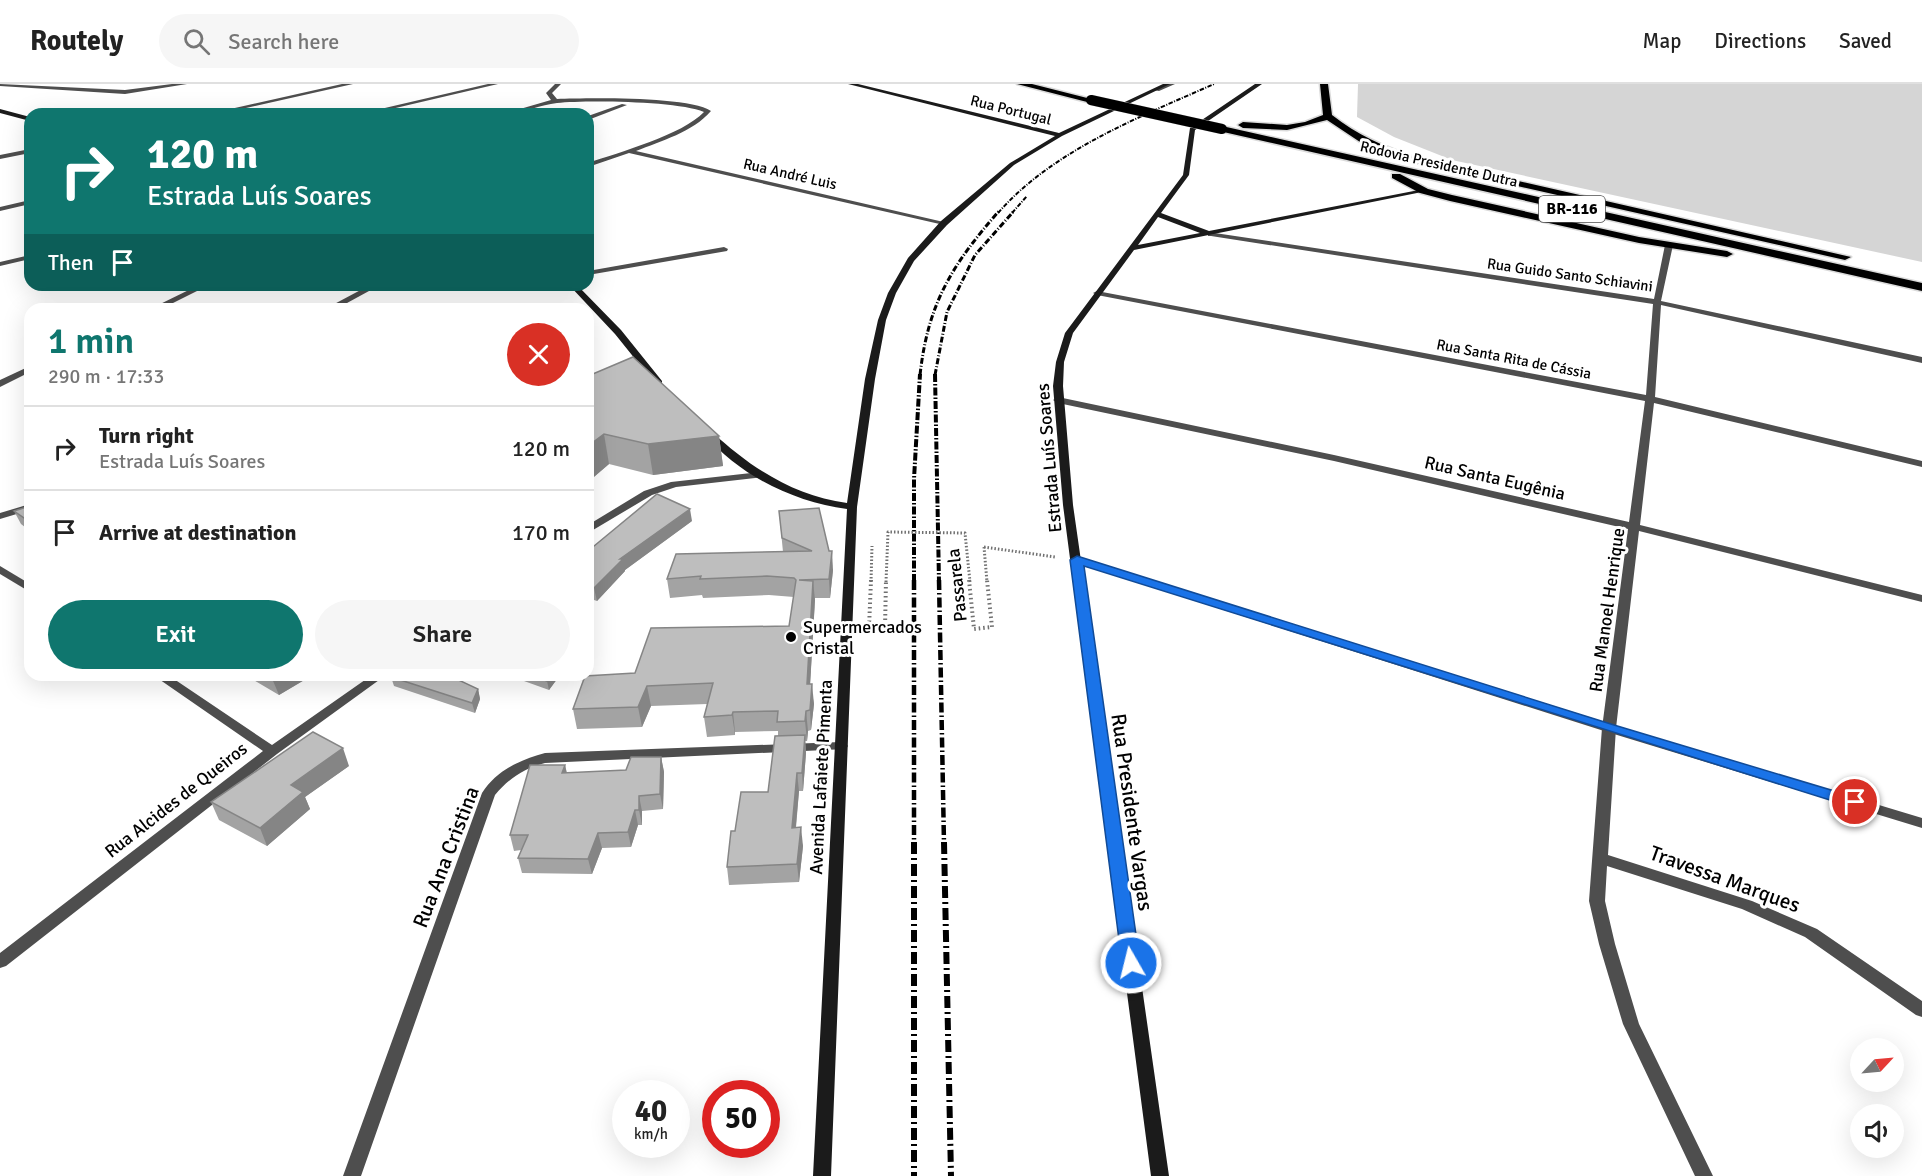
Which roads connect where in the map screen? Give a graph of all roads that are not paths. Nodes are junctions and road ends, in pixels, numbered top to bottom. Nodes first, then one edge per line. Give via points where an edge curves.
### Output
1 (0, 84) edge
2 (184, 84) edge
3 (350, 84) edge
4 (495, 84) edge
5 (558, 84) edge
6 (851, 84) edge
7 (1021, 84) edge
8 (1054, 84) edge
9 (1167, 84) edge
10 (1172, 84) edge
11 (1258, 84) edge
12 (1324, 84) edge
13 (1157, 90) junction
14 (555, 101) junction
15 (631, 102) junction
16 (239, 108) edge
17 (389, 108) edge
18 (529, 108) edge
19 (0, 111) edge
20 (594, 116) edge
21 (1328, 116) junction
22 (24, 117) edge
23 (1239, 124) junction
24 (1060, 135) junction
25 (629, 151) junction
26 (24, 152) edge
27 (0, 157) edge
28 (594, 163) edge
29 (1373, 164) junction
30 (1424, 191) junction
31 (24, 203) edge
32 (0, 209) edge
33 (1155, 214) junction
34 (945, 223) junction
35 (1210, 234) junction
36 (1669, 245) junction
37 (724, 249) dead end
38 (1130, 249) junction
39 (24, 258) edge
40 (1855, 259) dead end
41 (0, 264) edge
42 (1821, 264) junction
43 (1877, 265) dead end
44 (1899, 270) junction
45 (594, 272) edge
46 (1922, 275) edge
47 (1922, 287) edge
48 (192, 291) edge
49 (364, 291) edge
50 (579, 291) edge
51 (1097, 293) junction
52 (1656, 302) junction
53 (167, 303) edge
54 (341, 303) edge
55 (590, 303) edge
56 (594, 307) edge
57 (1922, 360) edge
58 (24, 372) edge
59 (2, 382) edge
60 (664, 391) edge
61 (1650, 399) junction
62 (1058, 400) junction
63 (702, 427) edge
64 (1922, 464) edge
65 (760, 476) junction
66 (852, 507) junction
67 (24, 509) edge
68 (0, 516) edge
69 (594, 526) edge
70 (1636, 526) junction
71 (1077, 560) junction
72 (0, 569) edge
73 (24, 585) edge
74 (1922, 599) edge
75 (168, 681) edge
76 (371, 681) edge
77 (1609, 728) junction
78 (841, 746) junction
79 (272, 751) junction
80 (1922, 823) edge
81 (1599, 858) junction
82 (0, 962) edge
83 (1922, 1010) edge
84 (352, 1176) edge
85 (822, 1176) edge
86 (1160, 1176) edge
87 (1704, 1176) edge

1 - 2 street via 125,92
3 - 16 street
4 - 17 street
5 - 14 street via 549,93
6 - 24 main road, Rua Portugal
7 - 29 highway, Rodovia Presidente Dutra / BR-116, bridge
8 - 23 highway, Rodovia Presidente Dutra / BR-116
9 - 13 main road, Avenida Lafaiete Pimenta
10 - 13 street
11 - 33 main road, Estrada Luís Soares via 1192,129 1186,175
12 - 21 highway
13 - 24 main road, Avenida Lafaiete Pimenta
14 - 15 street
14 - 18 street
15 - 20 street
15 - 25 street via 702,106 708,111 706,116
19 - 22 main road
21 - 23 highway via 1295,128
21 - 40 highway via 1350,134 1410,159
23 - 44 highway, Rodovia Presidente Dutra / BR-116
24 - 34 main road, Avenida Lafaiete Pimenta via 1012,164
25 - 28 street
25 - 34 street, Rua André Luis
26 - 27 street
29 - 30 highway
29 - 42 highway, Rodovia Presidente Dutra / BR-116
30 - 35 main road
30 - 36 highway
31 - 32 street
33 - 35 main road
33 - 38 main road, Estrada Luís Soares
34 - 66 main road, Avenida Lafaiete Pimenta via 911,260 882,320
35 - 38 main road
35 - 52 street, Rua Guido Santo Schiavini
36 - 42 highway
36 - 52 street, Rua Manoel Henrique
37 - 45 street
38 - 51 main road, Estrada Luís Soares
39 - 41 street
42 - 47 highway, Rodovia Presidente Dutra / BR-116
43 - 44 highway
44 - 46 highway, Rodovia Presidente Dutra / BR-116
48 - 53 street
49 - 54 street
50 - 55 main road
51 - 61 street, Rua Santa Rita de Cássia
51 - 62 main road, Estrada Luís Soares via 1069,333 1060,362
52 - 57 street, Rua Guido Santo Schiavini
52 - 61 street, Rua Manoel Henrique
56 - 60 main road
58 - 59 street
61 - 64 street, Rua Santa Rita de Cássia
61 - 70 street, Rua Manoel Henrique
62 - 70 street, Rua Santa Eugênia
62 - 71 main road, Estrada Luís Soares
63 - 65 main road
65 - 66 main road via 821,503
65 - 69 street via 675,484 648,492
66 - 78 main road, Avenida Lafaiete Pimenta
67 - 68 street
70 - 74 street, Rua Santa Eugênia
70 - 77 street, Rua Manoel Henrique
71 - 77 street
71 - 86 main road, Rua Presidente Vargas
72 - 73 street
75 - 79 street
76 - 79 street, Rua Alcides de Queiros
77 - 80 street
77 - 81 street, Rua Manoel Henrique
78 - 84 street, Rua Ana Cristina via 545,758 513,769 499,780 489,794
78 - 85 main road, Avenida Lafaiete Pimenta
79 - 82 street, Rua Alcides de Queiros
81 - 83 street, Travessa Marques via 1747,905 1811,933
81 - 87 street, Rua Manoel Henrique via 1597,901 1631,1024

